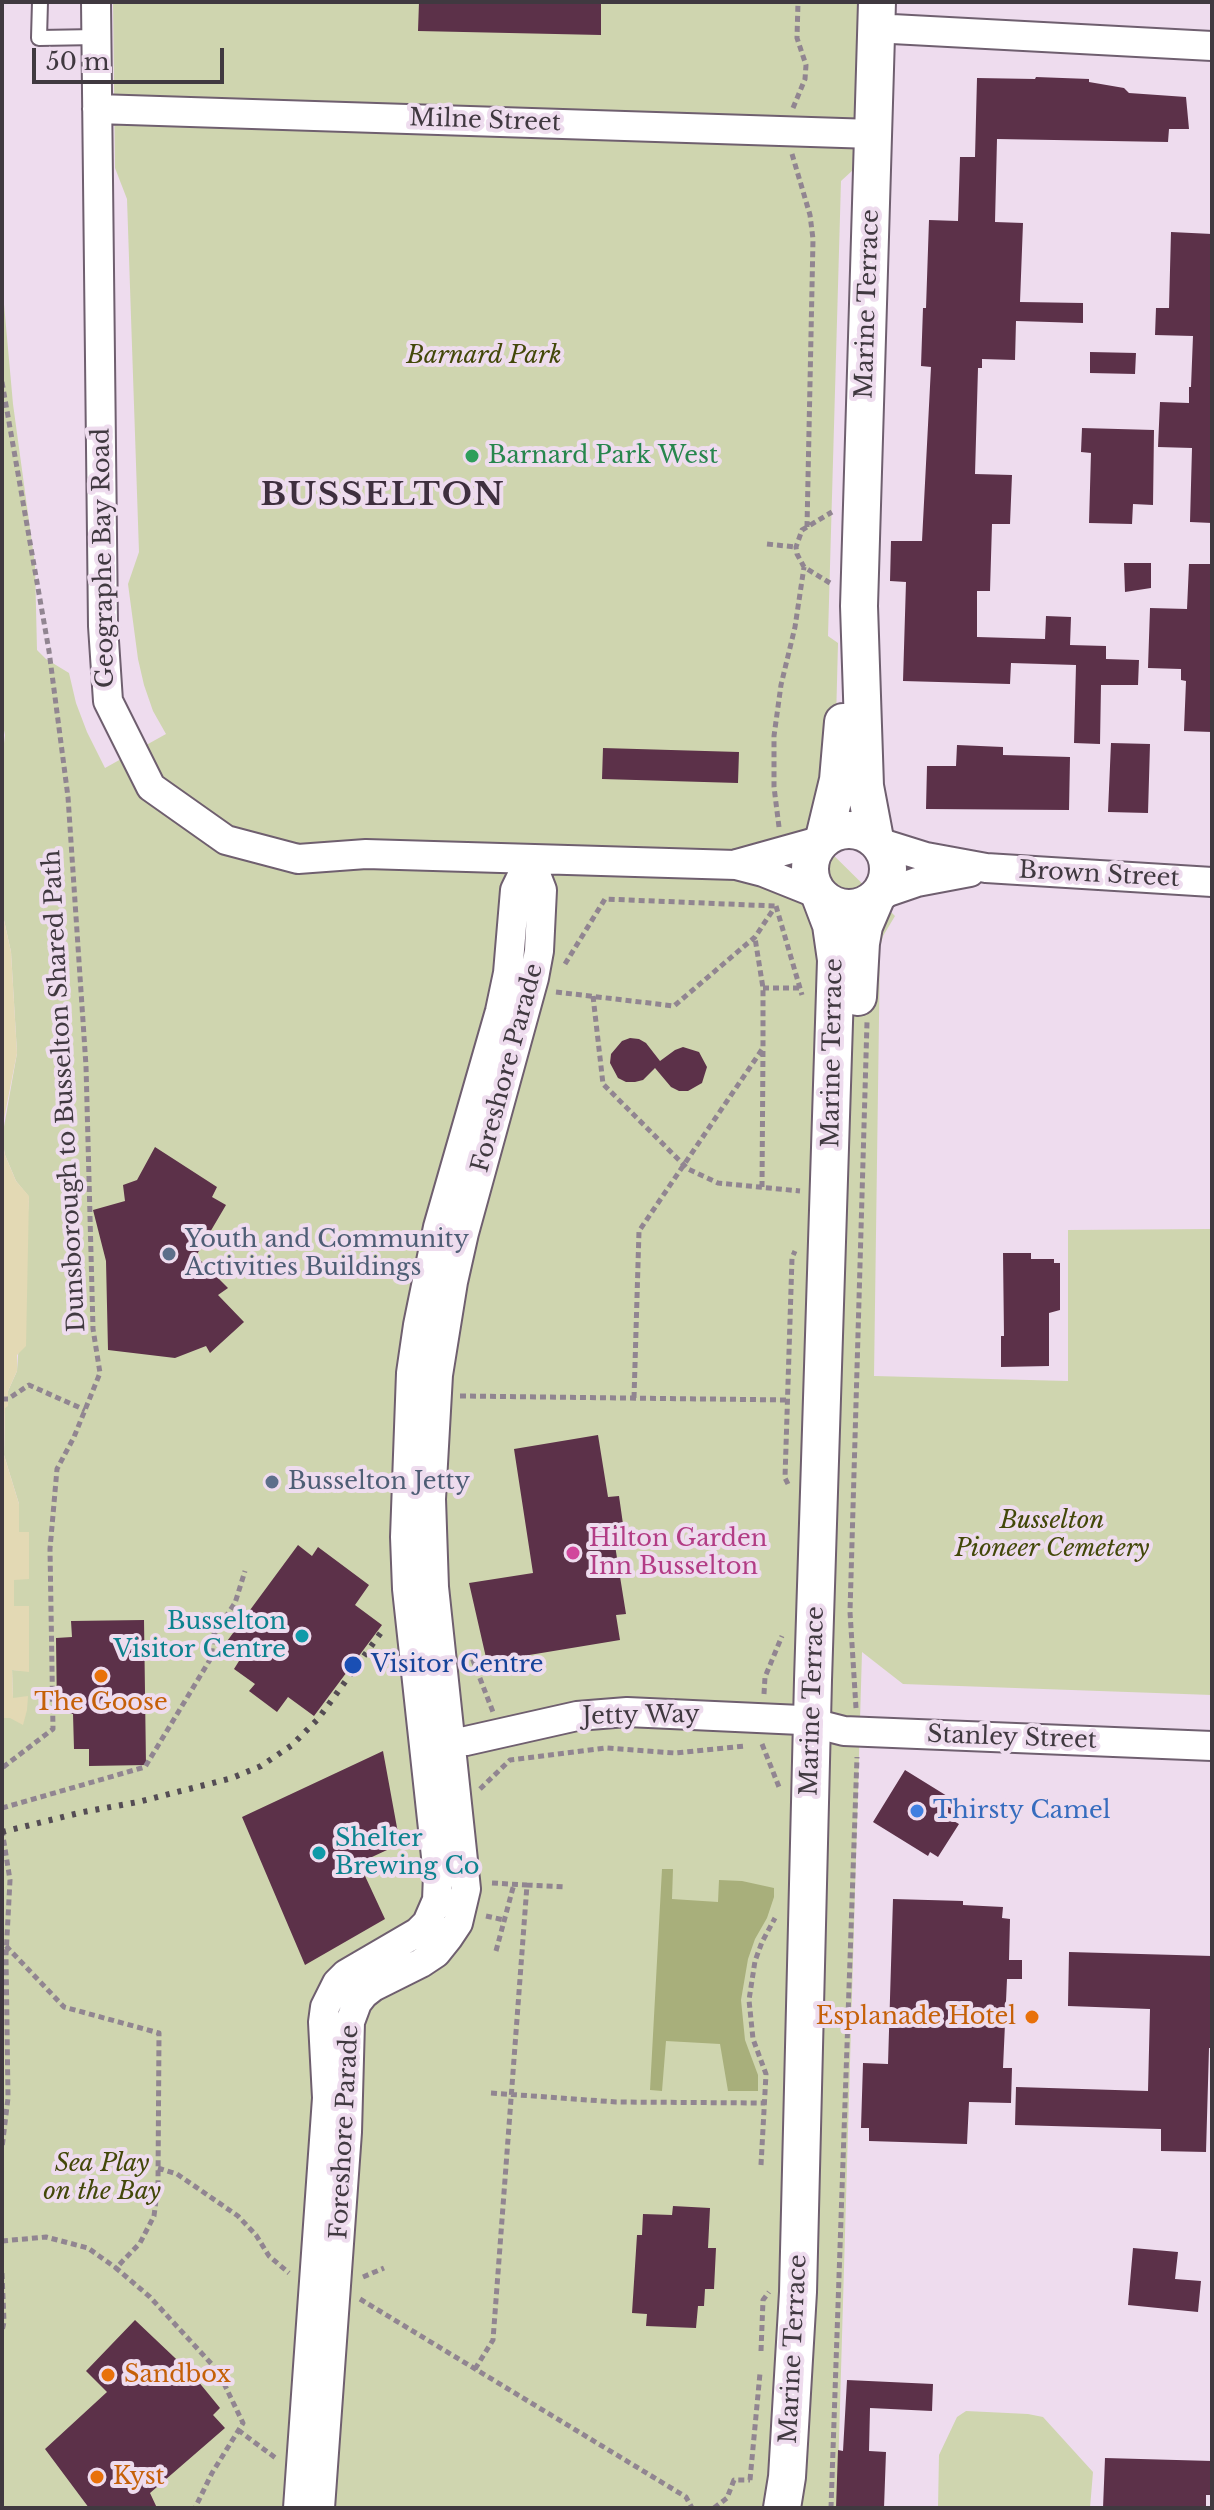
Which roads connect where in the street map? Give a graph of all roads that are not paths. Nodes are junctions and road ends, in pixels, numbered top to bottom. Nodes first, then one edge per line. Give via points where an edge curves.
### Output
1 (40, 2) edge
2 (96, 2) edge
3 (877, 14) edge
4 (97, 37) junction
5 (1212, 46) edge
6 (97, 109) junction
7 (873, 134) junction
8 (859, 606) junction
9 (823, 839) junction
10 (877, 840) junction
11 (530, 859) junction
12 (986, 868) junction
13 (782, 879) junction
14 (1212, 882) edge
15 (819, 895) junction
16 (878, 897) junction
17 (835, 1727) junction
18 (437, 1744) junction
19 (1212, 1746) edge
20 (325, 2281) junction
21 (298, 2508) edge
22 (320, 2508) edge
23 (782, 2508) edge
24 (808, 2508) edge

1 - 4 lane via 39,38
2 - 4 street, Geographe Bay Road
3 - 5 street via 892,29
3 - 7 street, Marine Terrace
4 - 6 street, Geographe Bay Road
6 - 7 street, Milne Street
6 - 11 street, Geographe Bay Road via 108,701 151,787 226,840 298,859 366,854
7 - 8 street, Marine Terrace
8 - 9 street, Marine Terrace via 838,780
8 - 10 street, Marine Terrace via 865,786
9 - 10 street via 855,830
9 - 13 street, Geographe Bay Road
9 - 15 street via 809,872
10 - 12 street, Brown Street via 926,857
10 - 16 street via 888,862
11 - 13 street, Geographe Bay Road via 736,865
11 - 18 street, Foreshore Parade via 515,890 512,948 500,1011 438,1227 411,1373 407,1589
12 - 14 street, Brown Street
12 - 16 street, Brown Street via 917,882
13 - 15 street
15 - 16 street via 829,904 854,909
15 - 17 street, Marine Terrace via 831,925 836,960
16 - 17 street, Marine Terrace via 864,926 859,960
17 - 18 street, Jetty Way via 764,1731 627,1712 577,1716
17 - 19 street, Stanley Street
17 - 23 street, Marine Terrace
17 - 24 street, Marine Terrace via 820,2297
18 - 20 street, Foreshore Parade via 464,1873 463,1906 458,1923 436,1953 373,1987 352,2013 347,2132
20 - 21 street, Foreshore Parade
20 - 22 street, Foreshore Parade

